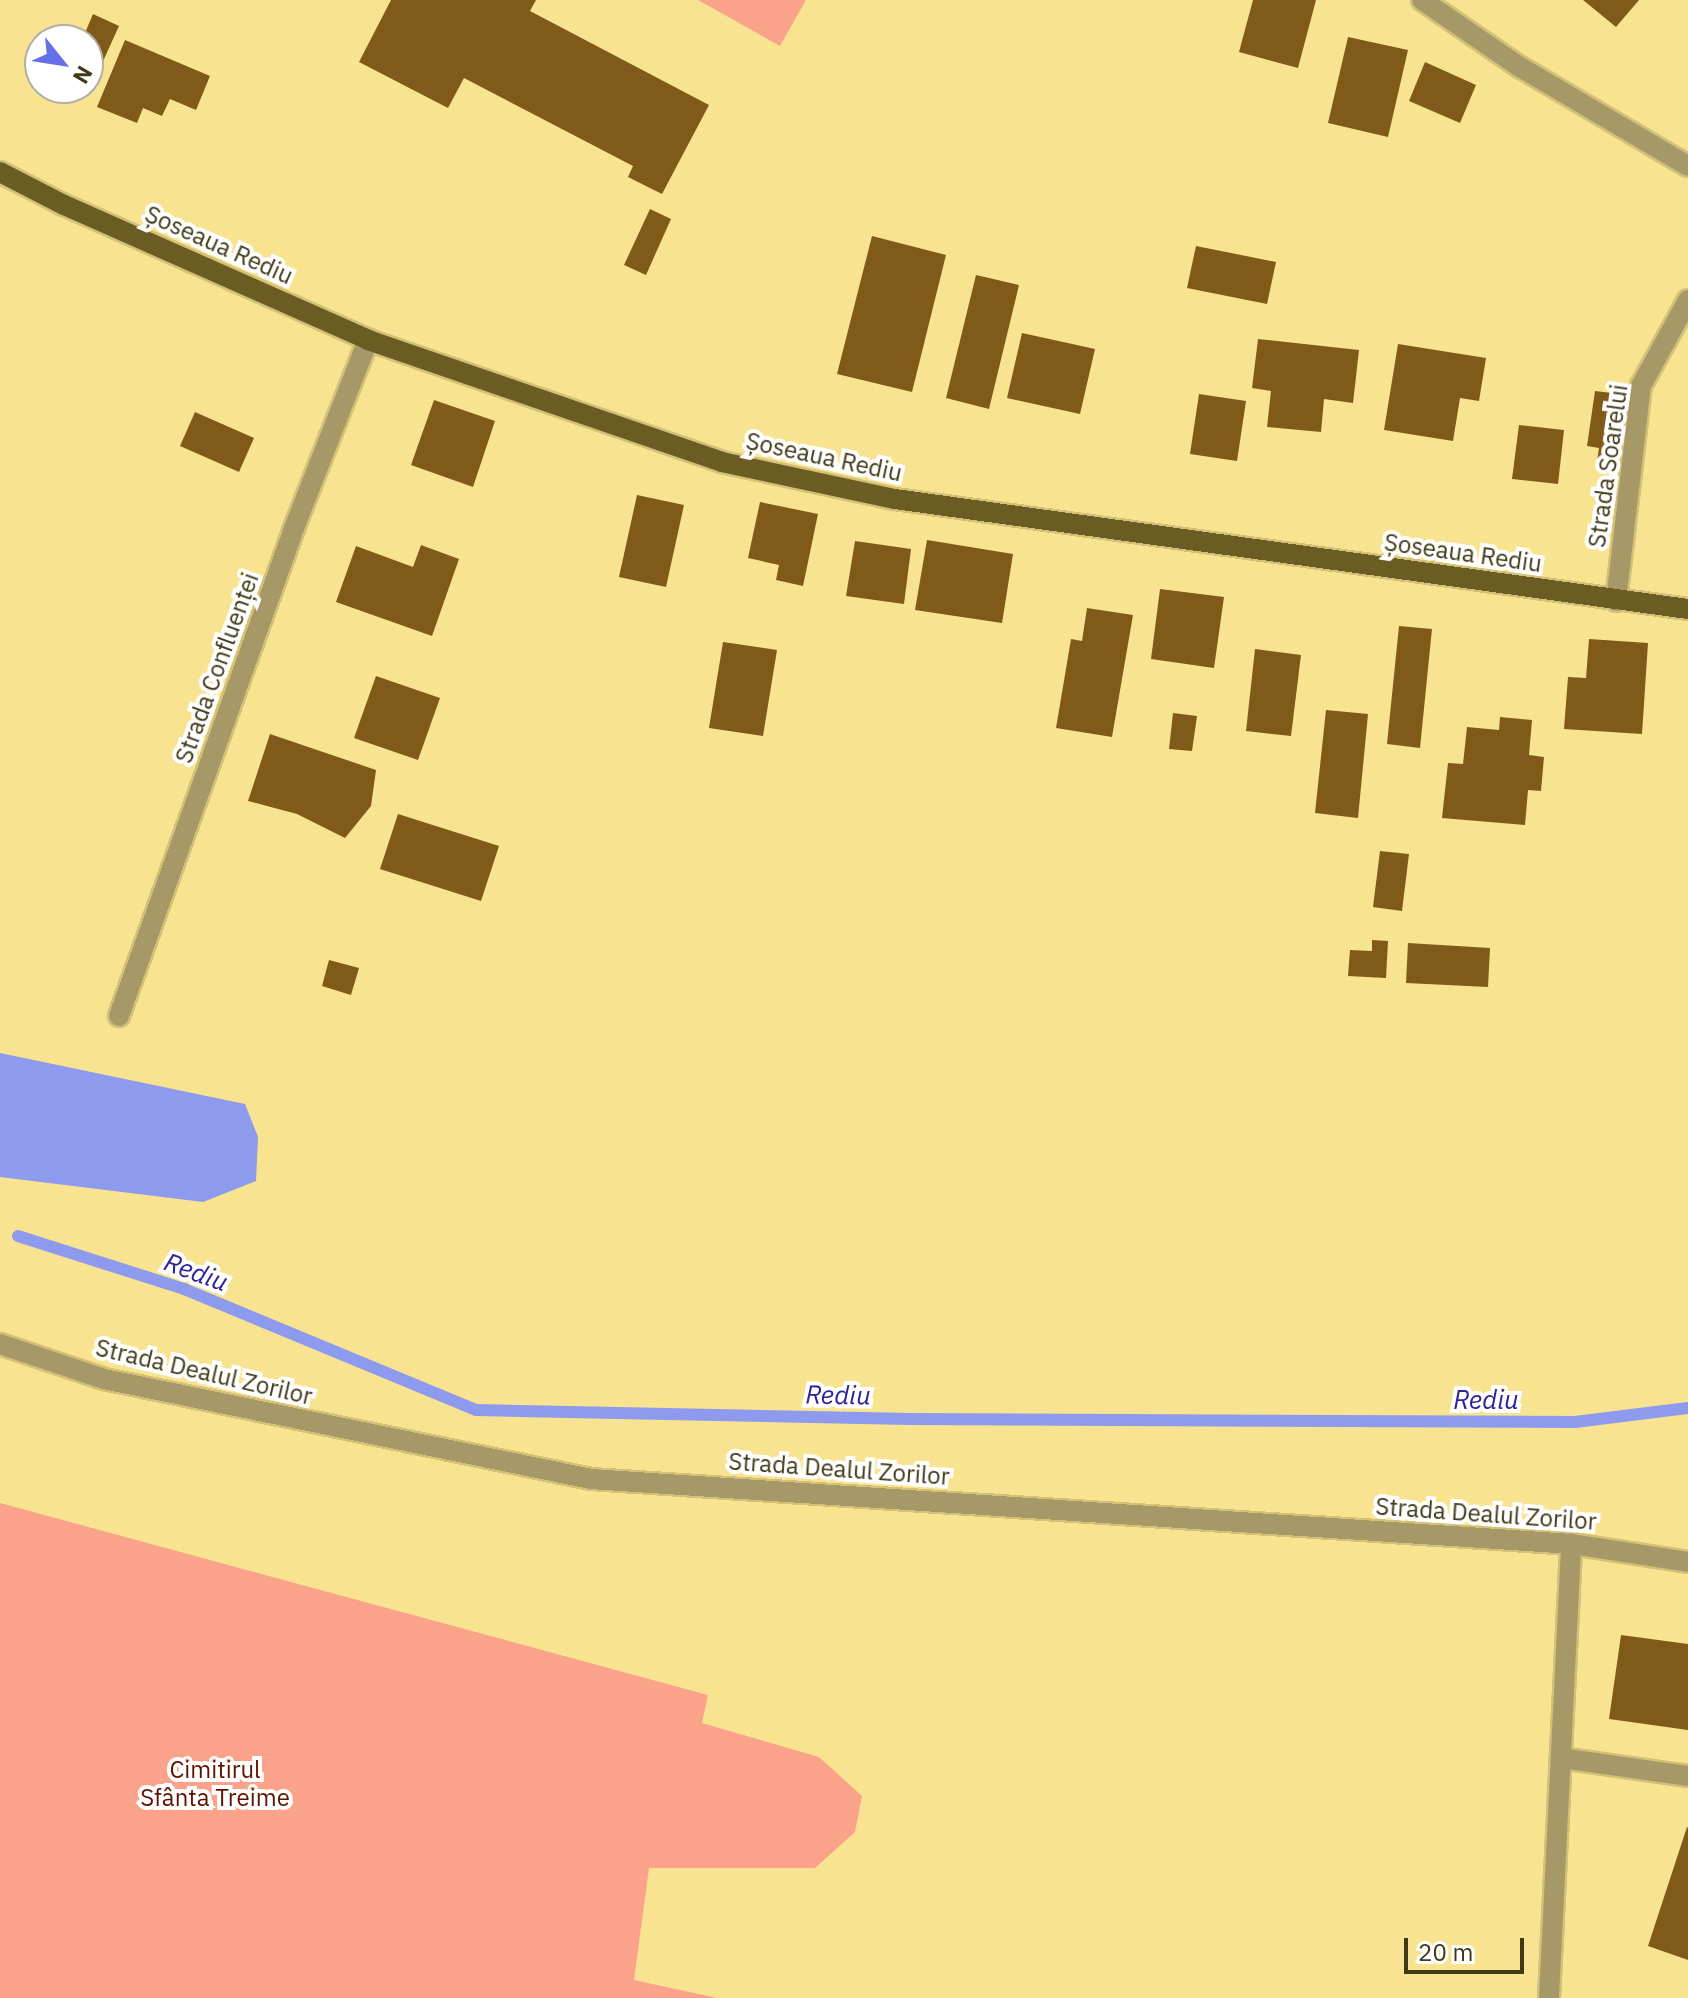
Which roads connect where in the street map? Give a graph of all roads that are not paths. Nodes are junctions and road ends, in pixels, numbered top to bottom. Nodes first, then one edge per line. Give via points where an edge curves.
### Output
1 (1422, 0) edge
2 (1688, 166) edge
3 (0, 172) edge
4 (1688, 300) edge
5 (368, 340) junction
6 (1616, 601) junction
7 (1688, 609) edge
8 (119, 1016) dead end
9 (0, 1344) edge
10 (1571, 1544) junction
11 (1688, 1562) edge
12 (1561, 1758) junction
13 (1688, 1776) edge
14 (1549, 1998) edge

1 - 2 street via 1520,67
3 - 5 main road, Șoseaua Rediu
4 - 6 street, Strada Soarelui via 1641,386
5 - 6 main road, Șoseaua Rediu via 722,462 852,490
5 - 8 street, Strada Confluenței via 296,523
6 - 7 main road, Șoseaua Rediu
9 - 10 street, Strada Dealul Zorilor via 104,1379 591,1479
10 - 11 street, Strada Dealul Zorilor
10 - 12 street
12 - 13 street
12 - 14 street

